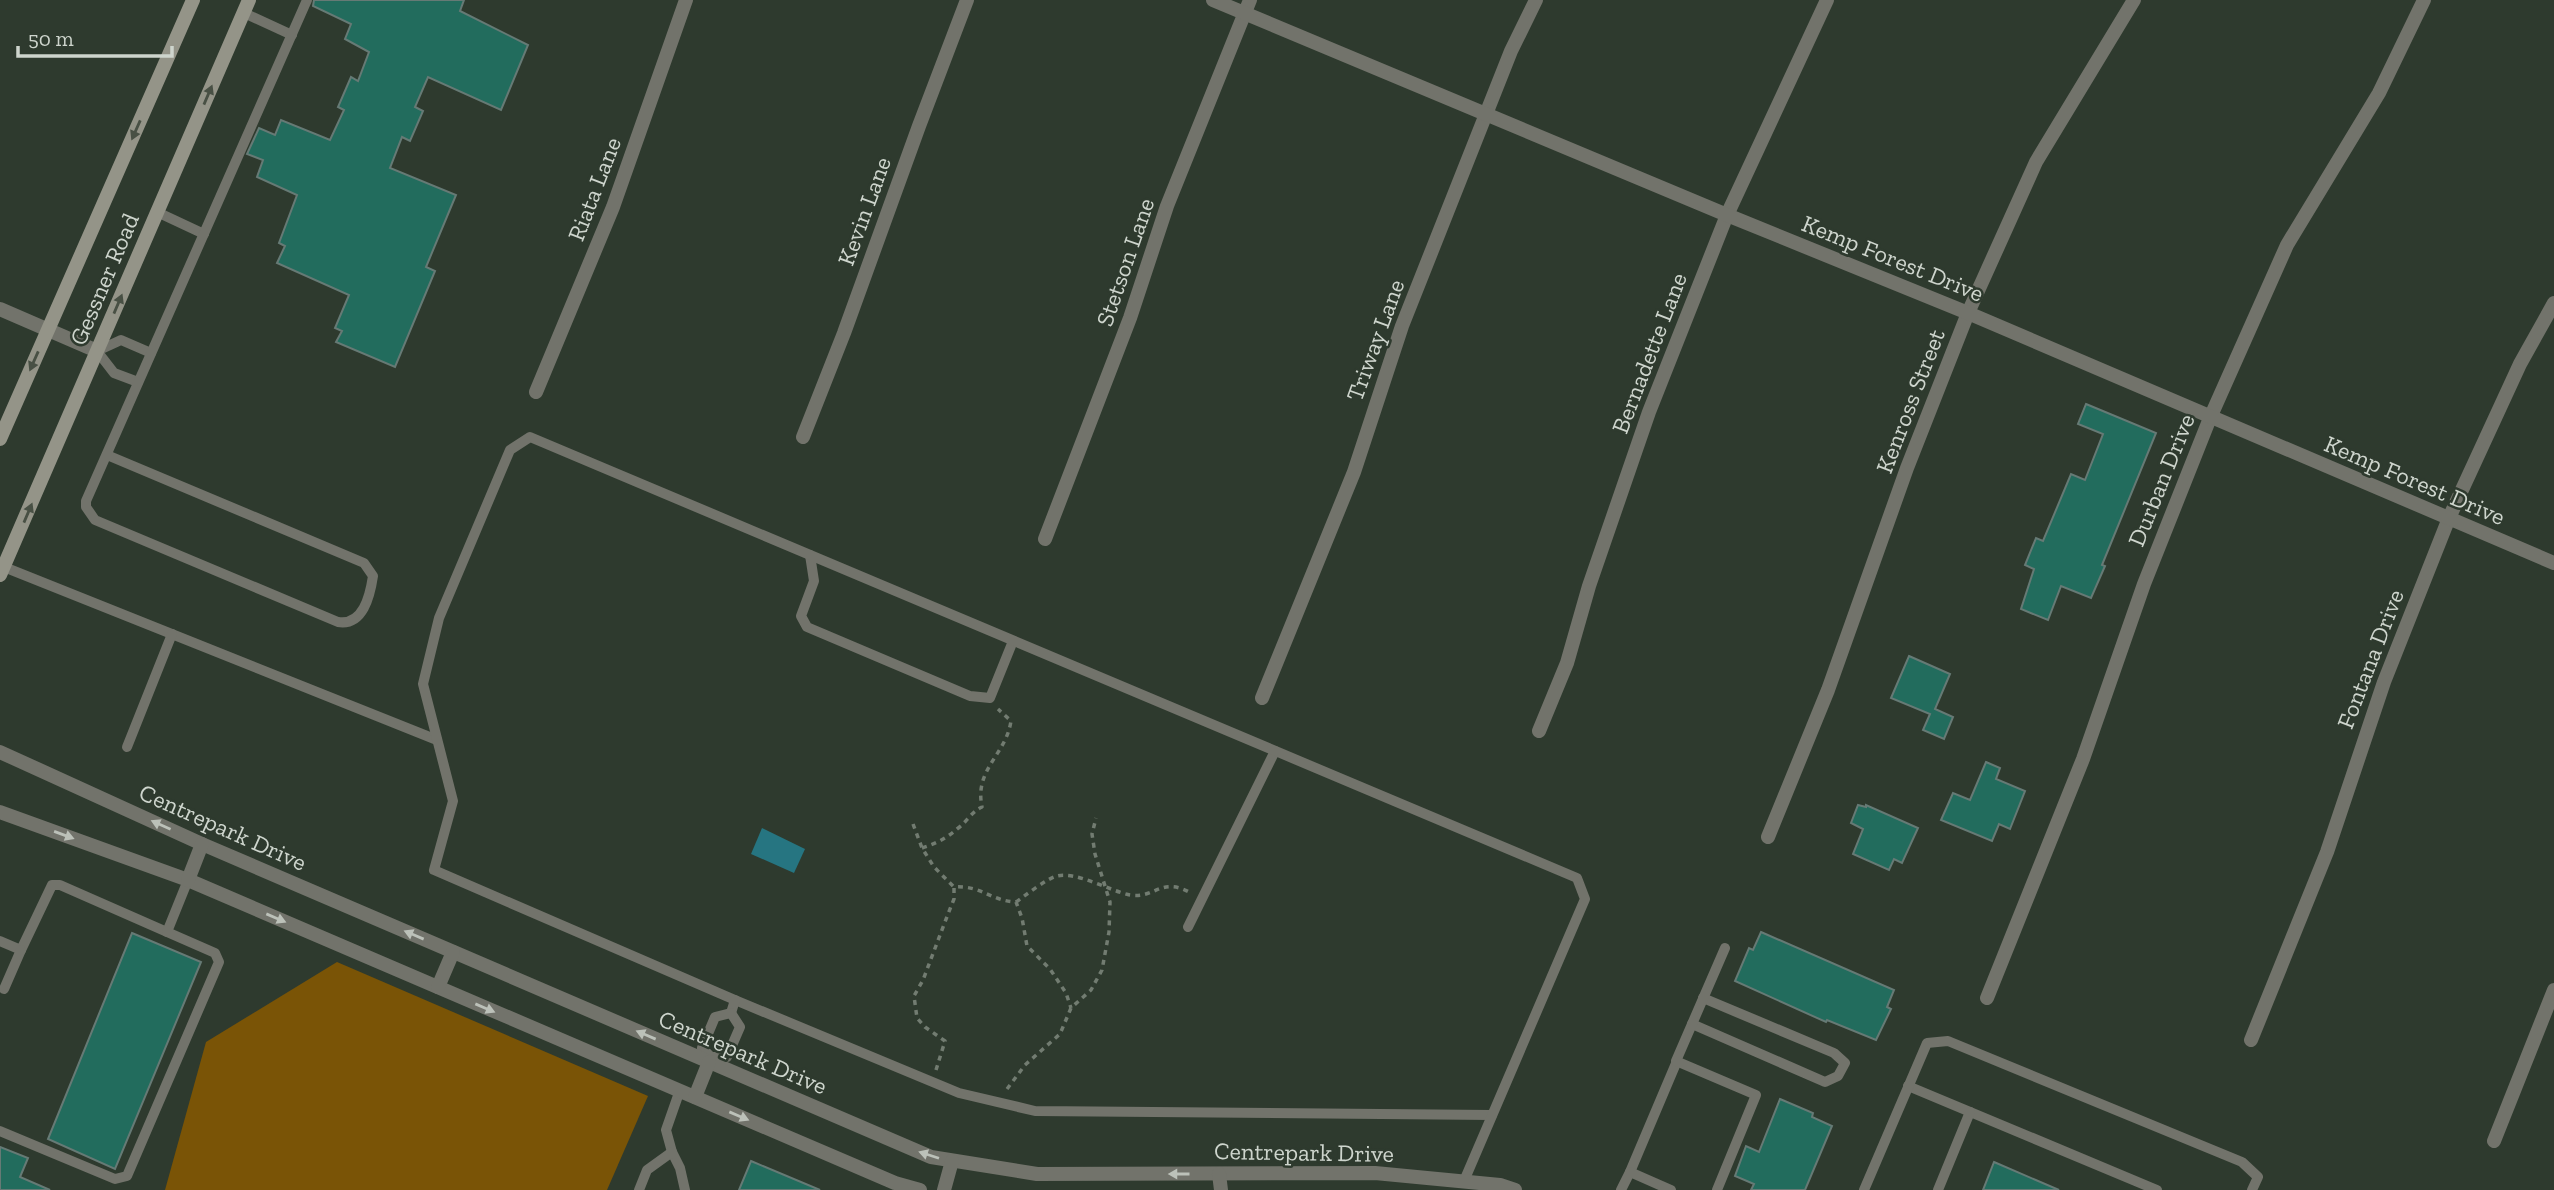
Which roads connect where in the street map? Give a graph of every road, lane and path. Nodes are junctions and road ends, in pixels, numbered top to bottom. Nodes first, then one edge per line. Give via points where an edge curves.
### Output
1 (192, 0) edge
2 (307, 0) edge
3 (686, 0) edge
4 (967, 0) edge
5 (1213, 0) edge
6 (1535, 0) edge
7 (1827, 0) edge
8 (2134, 0) edge
9 (2424, 0) edge
10 (246, 6) edge
11 (1247, 7) edge
12 (292, 34) junction
13 (1486, 114) junction
14 (157, 212) junction
15 (1727, 215) junction
16 (204, 234) junction
17 (2554, 303) edge
18 (0, 309) edge
19 (1968, 313) junction
20 (48, 330) junction
21 (97, 351) junction
22 (151, 353) junction
23 (138, 382) junction
24 (536, 392) dead end
25 (2210, 418) junction
26 (803, 437) dead end
27 (0, 439) edge
28 (107, 455) junction
29 (2449, 518) junction
30 (1045, 539) dead end
31 (810, 555) junction
32 (2554, 563) edge
33 (2, 571) edge
34 (172, 634) junction
35 (1013, 641) junction
36 (990, 698) junction
37 (1262, 698) dead end
38 (1539, 731) dead end
39 (437, 740) junction
40 (127, 747) dead end
41 (1275, 751) junction
42 (0, 752) edge
43 (0, 812) edge
44 (1096, 818) dead end
45 (913, 824) dead end
46 (1768, 837) dead end
47 (202, 844) junction
48 (922, 848) junction
49 (188, 880) junction
50 (954, 887) junction
51 (1107, 888) junction
52 (1201, 901) junction
53 (1016, 902) junction
54 (1188, 927) dead end
55 (167, 932) junction
56 (0, 941) edge
57 (1725, 948) dead end
58 (21, 950) junction
59 (453, 952) junction
60 (438, 987) junction
61 (4, 989) dead end
62 (2554, 990) edge
63 (1703, 998) junction
64 (1987, 998) dead end
65 (734, 1000) junction
66 (1071, 1008) junction
67 (731, 1013) junction
68 (1692, 1024) junction
69 (2250, 1040) dead end
70 (710, 1059) junction
71 (1677, 1061) junction
72 (933, 1082) junction
73 (1908, 1086) junction
74 (680, 1090) junction
75 (695, 1097) junction
76 (998, 1102) junction
77 (1970, 1112) junction
78 (1492, 1115) junction
79 (0, 1130) edge
80 (2494, 1141) dead end
81 (672, 1152) junction
82 (952, 1161) junction
83 (1630, 1172) junction
84 (1264, 1173) junction
85 (1219, 1174) junction
86 (1464, 1181) junction
87 (639, 1190) edge
88 (685, 1190) edge
89 (920, 1190) edge
90 (944, 1190) edge
91 (1221, 1190) edge
92 (1263, 1190) edge
93 (1515, 1190) edge
94 (1621, 1190) edge
95 (1671, 1190) edge
96 (1717, 1190) edge
97 (1864, 1190) edge
98 (1938, 1190) edge
99 (2157, 1190) edge
100 (2252, 1190) edge

1 -> 20 main road, Gessner Road
2 - 12 lane
3 - 24 street, Riata Lane via 613,206
4 - 26 street, Kevin Lane
5 - 11 street, Kemp Forest Drive
6 - 13 street, Triway Lane
7 - 15 street, Bernadette Lane
8 - 19 street, Kenross Street via 2036,162
9 - 25 street, Durban Drive via 2379,93 2287,245
10 - 12 lane
14 -> 10 main road, Gessner Road
11 - 13 street, Kemp Forest Drive
11 - 30 street, Stetson Lane via 1167,206 1130,318
12 - 16 lane
13 - 15 street, Kemp Forest Drive
13 - 37 street, Triway Lane via 1402,326 1354,472
14 - 16 lane
21 -> 14 main road, Gessner Road
15 - 19 street, Kemp Forest Drive
15 - 38 street, Bernadette Lane via 1649,412 1567,663
16 - 22 lane
17 - 29 street, Fontana Drive
18 - 20 street
19 - 25 street, Kemp Forest Drive
19 - 46 street, Kenross Street via 1828,690
20 - 21 street
20 -> 27 main road, Gessner Road
21 - 22 lane via 121,340
21 - 23 lane via 114,373
33 -> 21 main road, Gessner Road
22 - 23 lane
23 - 28 lane
25 - 29 street, Kemp Forest Drive
25 - 64 street, Durban Drive
28 - 28 lane via 86,501 95,520 338,622 348,624 363,609 373,576 364,563
29 - 32 street, Kemp Forest Drive
29 - 69 street, Fontana Drive via 2384,682 2327,852
31 - 35 lane
31 - 36 lane via 814,581 801,616 807,627 970,696
31 - 39 lane via 530,437 510,450 439,618 423,684
33 - 34 lane via 32,578
34 - 39 lane
34 - 40 lane
35 - 36 lane
35 - 41 lane
36 - 48 path via 1011,721 983,776 982,807 943,840
39 - 65 lane via 453,801 434,870
41 - 52 lane
41 - 78 lane via 1577,878 1585,899
47 -> 42 street, Centrepark Drive
43 -> 49 street
44 - 51 path via 1092,834 1095,854
45 - 48 path
47 - 49 street
59 -> 47 street, Centrepark Drive
48 - 50 path
49 - 55 lane
49 -> 60 street
50 - 53 path via 977,888
50 - 72 path via 954,899 914,996 917,1018 945,1041
51 - 52 path via 1142,896 1158,887 1173,887
51 - 53 path via 1057,876
51 - 66 path via 1110,915 1102,970 1091,990
52 - 54 lane
53 - 66 path via 1027,946 1050,969
55 - 58 lane via 60,884 52,885
55 - 79 lane via 215,953 219,962 127,1176 115,1180
56 - 58 lane
57 - 63 lane
58 - 61 lane
59 - 60 street
70 -> 59 street, Centrepark Drive
60 -> 74 street
62 - 80 street
63 - 68 lane
63 - 68 lane via 1834,1053 1845,1063 1838,1076 1825,1082
65 - 67 lane
65 - 72 lane
66 - 76 path via 1060,1034 1025,1065
67 - 70 lane via 715,1017 702,1048
67 - 70 lane via 740,1027 727,1057
68 - 71 lane
70 - 75 street
82 -> 70 street, Centrepark Drive via 931,1157
71 - 83 lane
71 - 96 lane via 1756,1095
72 - 76 lane
73 - 77 lane
73 - 97 lane
73 - 100 lane via 1927,1043 1948,1041 2242,1163 2258,1178
74 - 75 street
74 - 81 lane via 666,1130
75 -> 89 street
76 - 78 lane via 1035,1111
77 - 98 lane
77 - 99 lane
78 - 86 lane
81 - 87 lane via 647,1170
81 - 88 lane
85 -> 82 street, Centrepark Drive via 1037,1174
82 - 90 street
83 - 94 lane
83 - 95 lane
84 - 85 street, Centrepark Drive
84 - 86 street, Centrepark Drive via 1374,1173
84 - 92 street
85 - 91 street
86 - 93 street, Centrepark Drive

